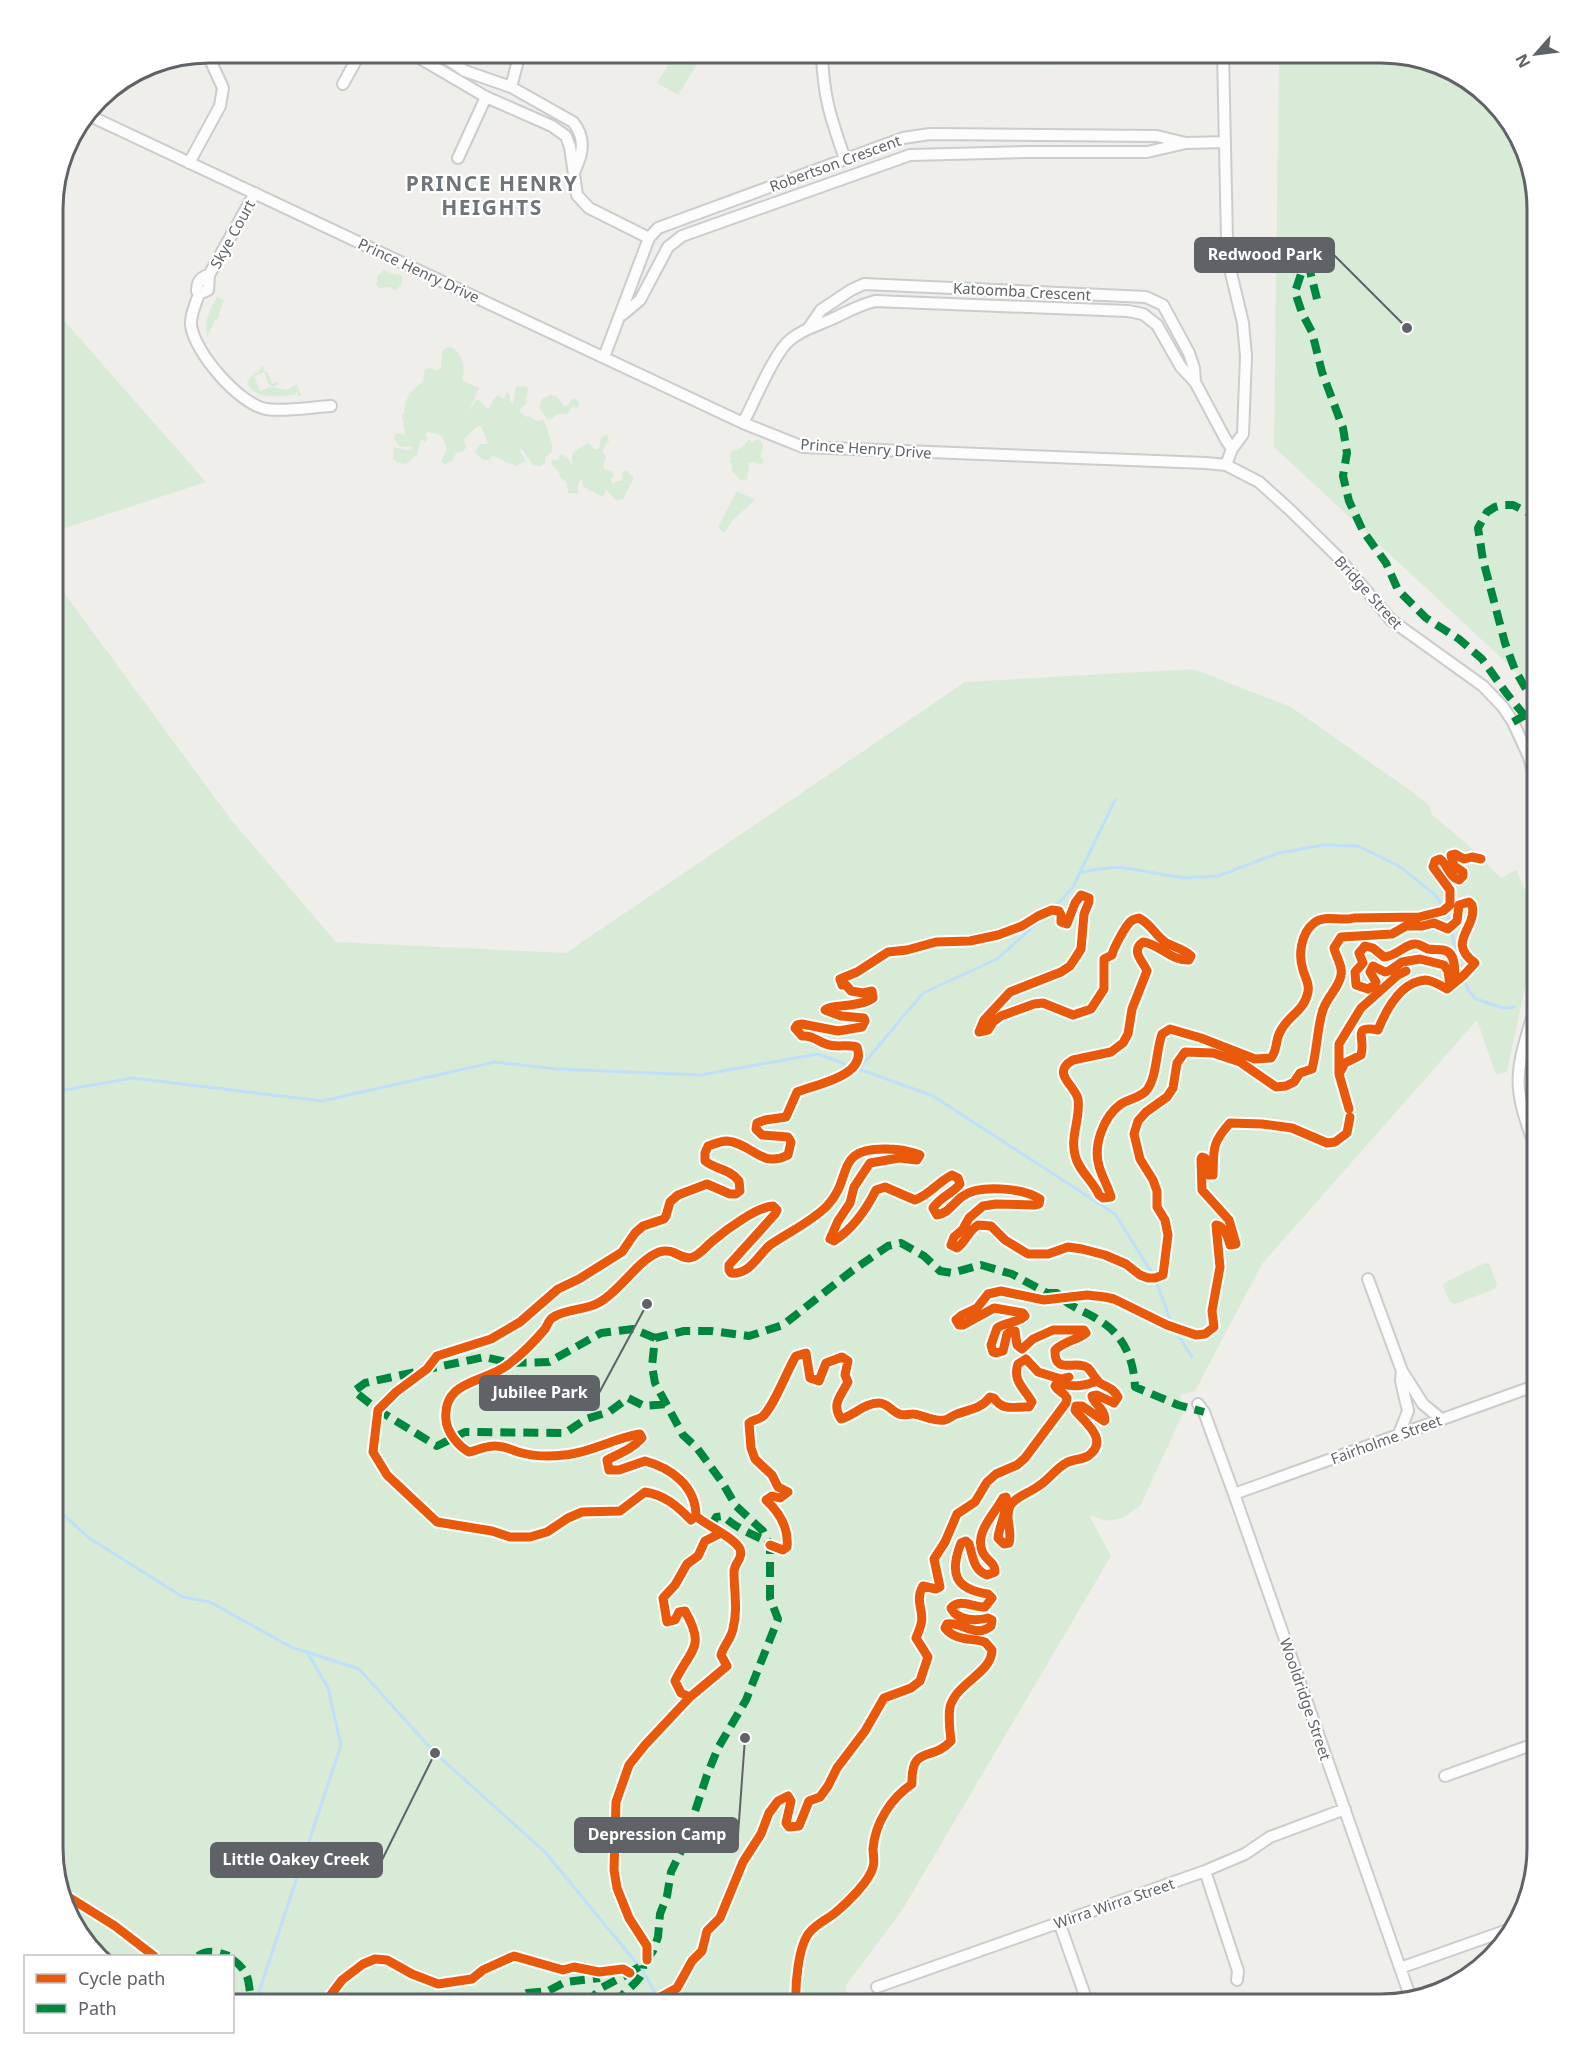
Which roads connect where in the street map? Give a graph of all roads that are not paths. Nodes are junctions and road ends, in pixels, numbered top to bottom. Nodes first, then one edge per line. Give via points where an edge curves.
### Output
1 (212, 63) edge
2 (354, 63) edge
3 (429, 63) edge
4 (454, 63) edge
5 (517, 63) edge
6 (823, 63) edge
7 (1223, 63) edge
8 (343, 84) dead end
9 (511, 87) junction
10 (486, 97) junction
11 (95, 118) edge
12 (1225, 142) junction
13 (1185, 143) junction
14 (458, 158) dead end
15 (845, 159) junction
16 (189, 163) junction
17 (574, 171) junction
18 (255, 193) junction
19 (649, 238) junction
20 (621, 315) junction
21 (810, 326) junction
22 (604, 357) junction
23 (1195, 382) junction
24 (331, 406) dead end
25 (743, 423) junction
26 (1232, 449) junction
27 (1226, 465) junction
28 (1527, 752) edge
29 (1527, 1041) edge
30 (1527, 1123) edge
31 (1368, 1280) dead end
32 (1402, 1371) junction
33 (1527, 1389) edge
34 (1198, 1404) dead end
35 (1442, 1419) junction
36 (1399, 1434) junction
37 (1234, 1494) junction
38 (1527, 1747) edge
39 (1445, 1776) dead end
40 (1345, 1809) junction
41 (1205, 1871) junction
42 (1059, 1922) junction
43 (1499, 1933) edge
44 (1400, 1968) junction
45 (1237, 1980) dead end
46 (877, 1987) dead end
47 (1408, 1991) edge
48 (1084, 1994) edge

1 - 16 street via 223,88 220,106
2 - 8 street
3 - 10 street
4 - 9 street
5 - 9 street
6 - 15 street via 825,94
7 - 12 street
9 - 17 street via 573,122 582,139
10 - 14 street
10 - 17 street via 566,136
11 - 16 street, Prince Henry Drive
12 - 13 street, Robertson Crescent
12 - 26 street via 1227,240 1246,356 1243,434
13 - 15 street, Robertson Crescent via 1157,136 930,134 903,138
13 - 20 street, Robertson Crescent via 1147,152 910,155 682,236 668,247 640,300
15 - 19 street, Robertson Crescent via 658,228
16 - 18 street, Prince Henry Drive
17 - 19 street via 577,195 589,208
18 - 22 street, Prince Henry Drive
18 - 24 street, Skye Court via 209,274 208,290 199,294 191,320 195,339 223,379 247,401 268,409
19 - 20 street, Robertson Crescent
20 - 22 street, Robertson Crescent
21 - 23 street, Katoomba Crescent via 875,301 1128,311 1143,314 1157,325 1181,367
21 - 23 street, Katoomba Crescent via 822,310 864,284 1146,297 1163,305 1188,353
21 - 25 street, Katoomba Crescent via 789,340
22 - 25 street, Prince Henry Drive
23 - 26 street, Katoomba Crescent
25 - 27 street, Prince Henry Drive via 794,444 821,448
26 - 27 street
27 - 28 street, Bridge Street via 1259,482 1289,509 1337,556 1391,620 1483,686 1503,707
29 - 30 street via 1519,1088
31 - 32 street
32 - 35 street via 1423,1404
32 - 36 street via 1408,1411
33 - 35 street, Fairholme Street
34 - 37 street, Wooldridge Street
35 - 36 street, Fairholme Street
36 - 37 street, Fairholme Street
37 - 40 street, Wooldridge Street
38 - 39 street
40 - 41 street, Wirra Wirra Street via 1270,1837 1245,1854
40 - 44 street, Wooldridge Street
41 - 42 street, Wirra Wirra Street
41 - 45 street via 1238,1971
42 - 46 street, Wirra Wirra Street
42 - 48 street
43 - 44 street
44 - 47 street, Wooldridge Street

